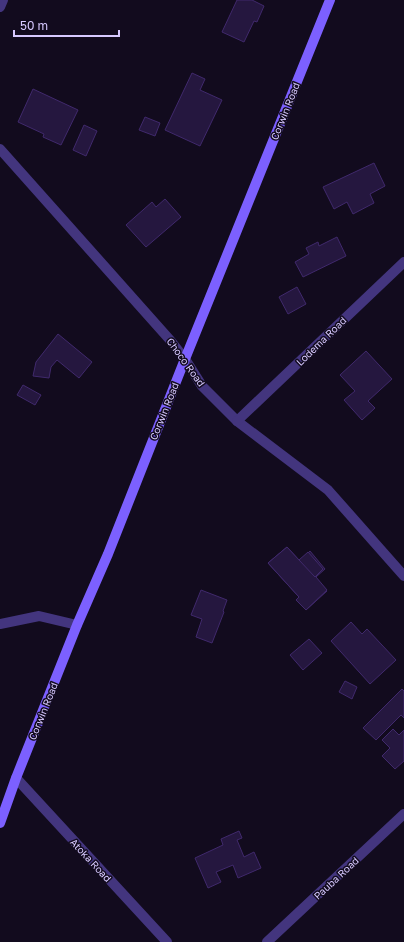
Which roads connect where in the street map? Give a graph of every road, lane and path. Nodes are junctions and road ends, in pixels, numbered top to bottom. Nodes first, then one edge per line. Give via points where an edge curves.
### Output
1 (3, 0) edge
2 (330, 0) edge
3 (0, 7) edge
4 (0, 149) edge
5 (404, 262) edge
6 (185, 359) junction
7 (237, 420) junction
8 (404, 576) edge
9 (0, 624) edge
10 (77, 625) junction
11 (16, 778) junction
12 (404, 814) edge
13 (0, 823) edge
14 (167, 942) edge
15 (267, 942) edge

1 - 3 street
2 - 6 main road, Corwin Road
4 - 6 street, Choco Road
5 - 7 street, Lodema Road
6 - 7 street, Choco Road via 202,386
6 - 10 main road, Corwin Road via 108,554
7 - 8 street, Choco Road via 328,490
9 - 10 street via 39,616
10 - 11 main road, Corwin Road
11 - 13 main road, Corwin Road
11 - 14 street, Atoka Road
12 - 15 street, Pauba Road

